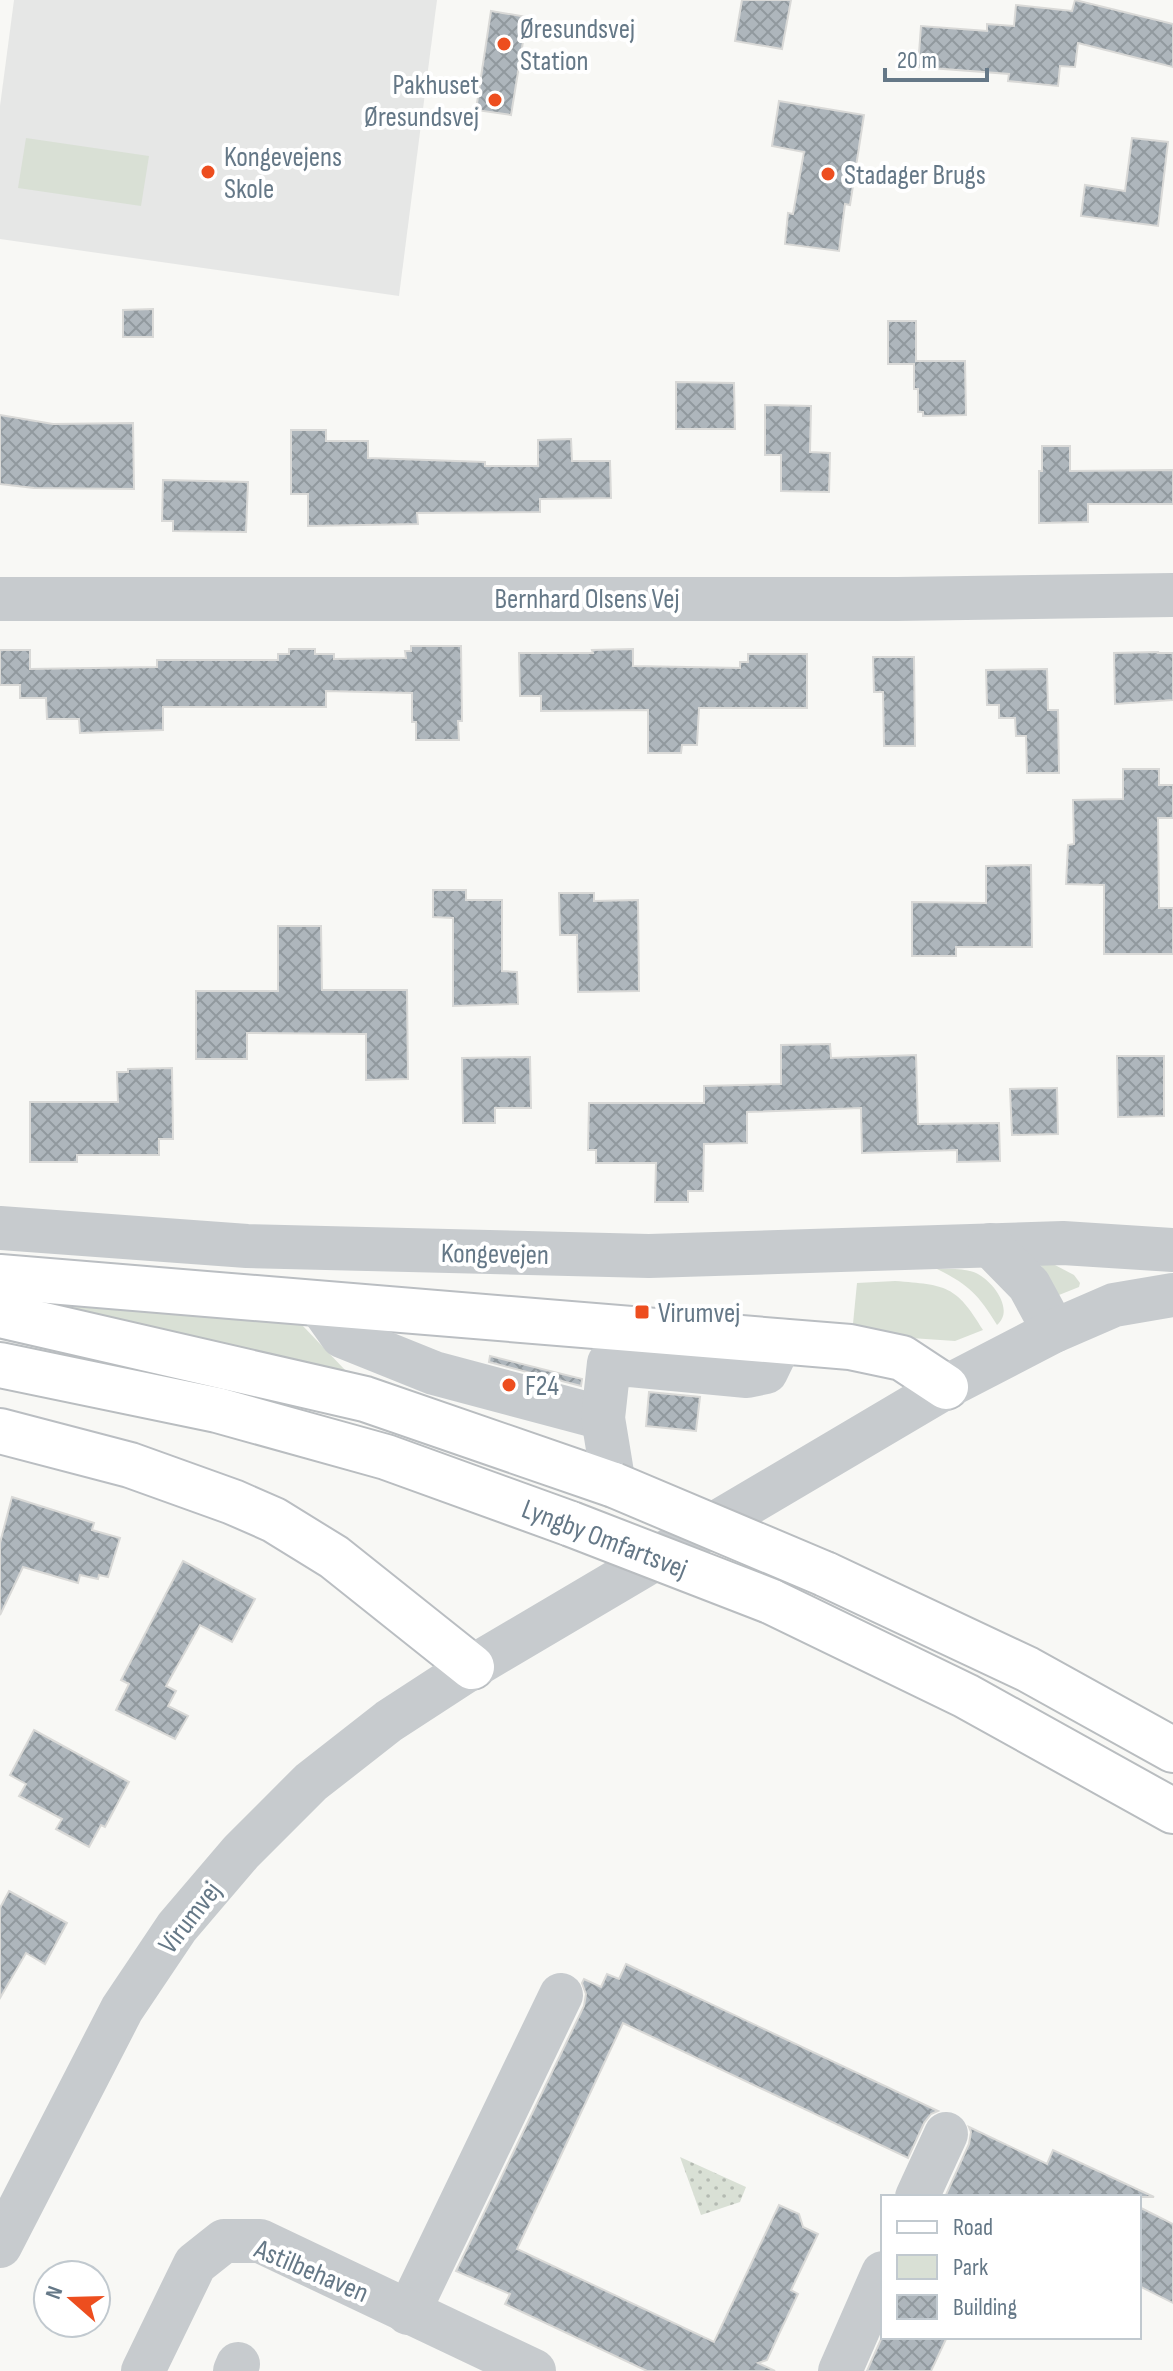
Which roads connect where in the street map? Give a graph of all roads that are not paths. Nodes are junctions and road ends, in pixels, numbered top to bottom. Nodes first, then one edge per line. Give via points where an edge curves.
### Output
1 (1173, 595) edge
2 (0, 599) edge
3 (0, 1228) edge
4 (1063, 1243) junction
5 (990, 1245) junction
6 (1173, 1250) edge
7 (0, 1277) edge
8 (1173, 1295) edge
9 (320, 1305) junction
10 (1114, 1305) junction
11 (0, 1315) edge
12 (1054, 1331) junction
13 (781, 1341) junction
14 (0, 1365) edge
15 (946, 1387) junction
16 (603, 1418) junction
17 (0, 1431) edge
18 (614, 1485) junction
19 (472, 1667) junction
20 (1173, 1750) edge
21 (1173, 1811) edge
22 (561, 1995) dead end
23 (946, 2134) dead end
24 (918, 2195) edge
25 (0, 2246) edge
26 (881, 2278) edge
27 (408, 2313) junction
28 (143, 2371) edge
29 (534, 2371) edge
30 (840, 2371) edge

1 - 2 street, Bernhard Olsens Vej
3 - 5 street, Kongevejen via 247,1246 649,1256
4 - 5 street, Kongevejen
4 - 6 street, Kongevejen
4 - 10 street
5 - 12 street via 1029,1285
7 - 9 main road
8 - 10 street
9 - 13 main road
9 - 16 street via 342,1336 434,1373
10 - 12 street
11 - 18 main road via 365,1399
12 - 15 street
13 - 15 main road via 902,1358
13 - 16 street via 766,1372 747,1376 609,1363
14 - 21 main road, Lyngby Omfartsvej, bridge via 233,1414 386,1457 571,1524 770,1601 966,1696
15 - 19 street
16 - 18 street
17 - 19 main road via 130,1465 274,1520 334,1557
18 - 20 main road, bridge via 825,1574 1027,1669
19 - 25 street, Virumvej via 389,1721 311,1782 177,1927 122,2009
22 - 27 street
23 - 24 street
26 - 30 street
27 - 28 street, Astilbehaven via 260,2241 224,2241 195,2264
27 - 29 street, Astilbehaven

